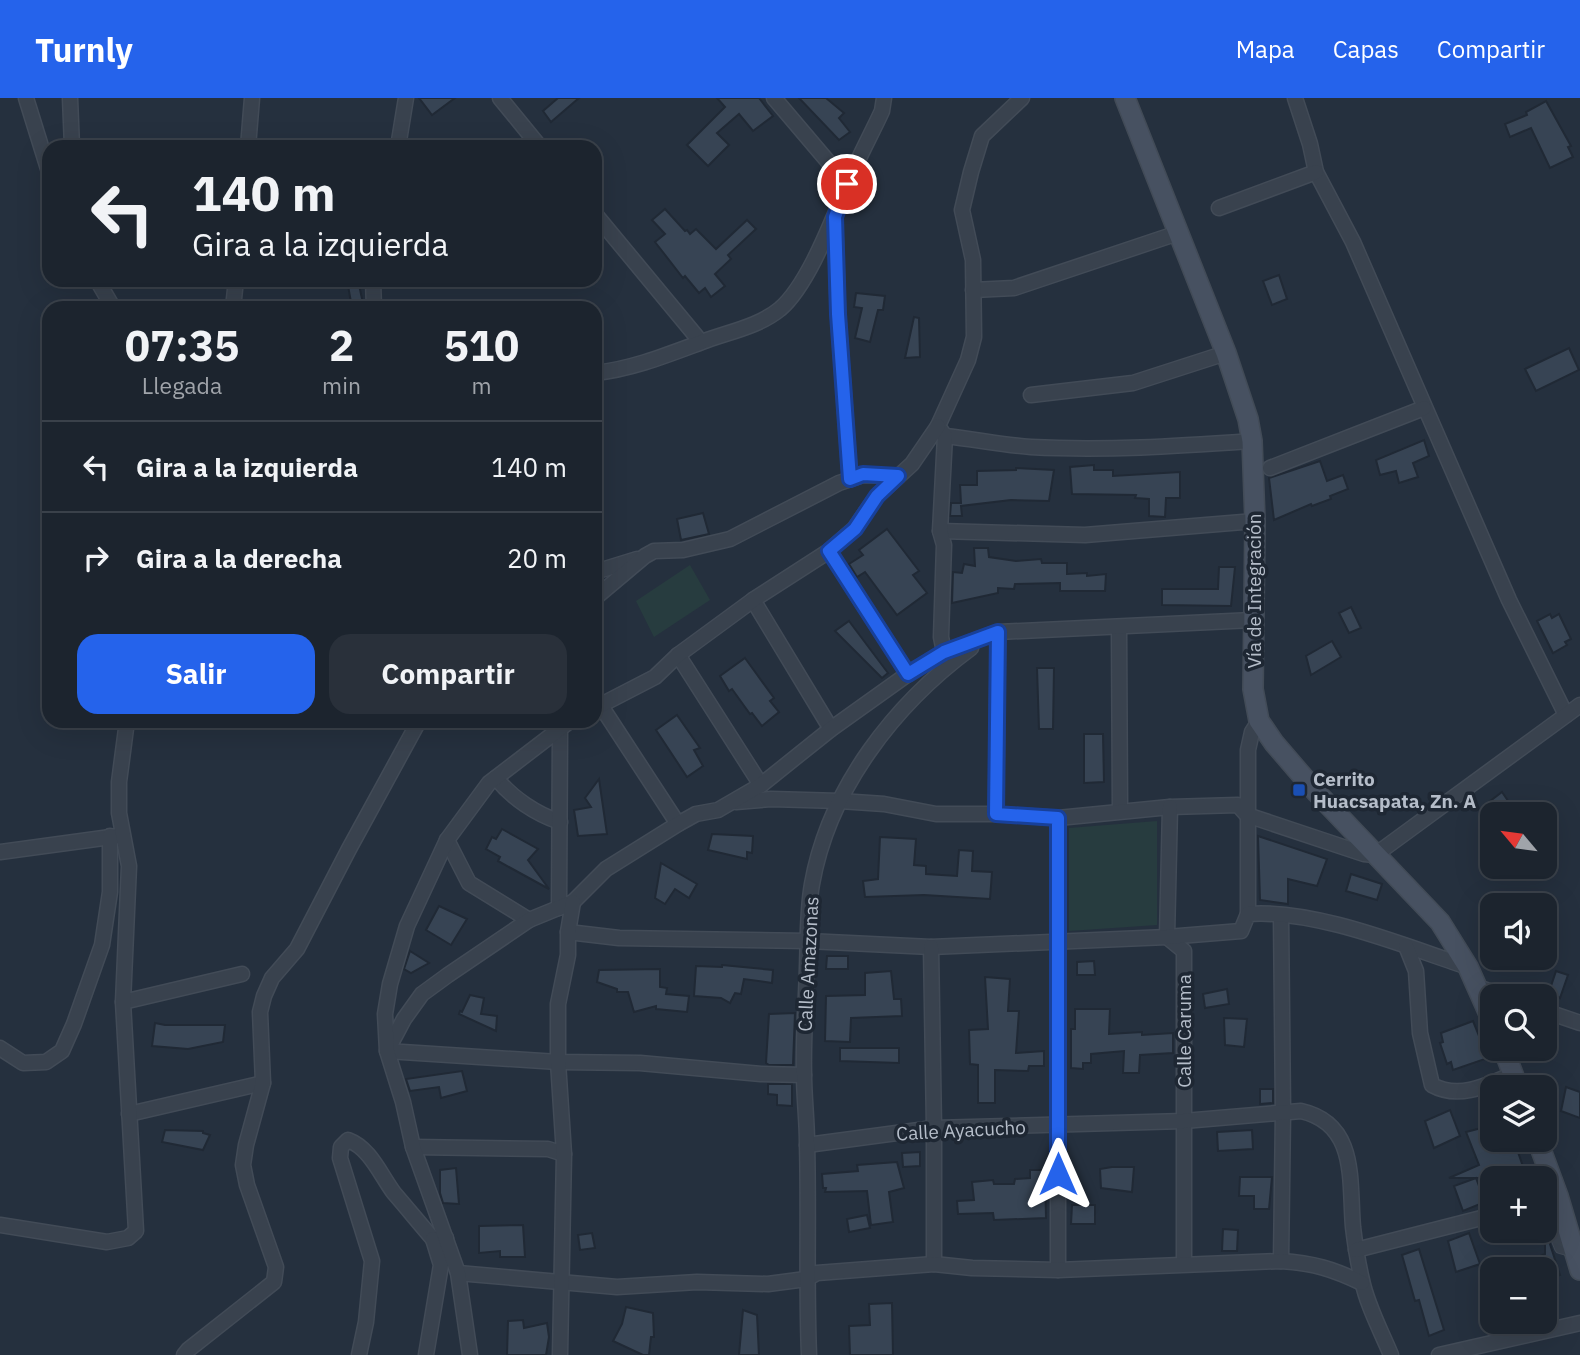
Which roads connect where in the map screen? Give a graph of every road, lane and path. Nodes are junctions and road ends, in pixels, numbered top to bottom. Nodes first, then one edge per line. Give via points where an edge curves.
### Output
1 (26, 98) edge
2 (70, 98) edge
3 (253, 98) edge
4 (405, 98) edge
5 (500, 98) edge
6 (774, 98) edge
7 (884, 98) edge
8 (1022, 98) edge
9 (1125, 98) edge
10 (1295, 98) edge
11 (72, 140) edge
12 (249, 140) edge
13 (399, 140) edge
14 (534, 140) edge
15 (42, 149) edge
16 (1316, 172) junction
17 (847, 184) junction
18 (1219, 208) dead end
19 (835, 217) junction
20 (602, 222) edge
21 (1178, 233) junction
22 (973, 290) junction
23 (701, 342) junction
24 (1226, 353) junction
25 (602, 372) edge
26 (1031, 395) dead end
27 (1424, 408) junction
28 (942, 431) junction
29 (1252, 441) junction
30 (1270, 468) dead end
31 (898, 476) junction
32 (850, 479) junction
33 (1255, 521) junction
34 (940, 531) junction
35 (829, 551) junction
36 (645, 556) junction
37 (602, 570) edge
38 (602, 592) edge
39 (753, 600) junction
40 (1253, 620) junction
41 (1119, 627) junction
42 (992, 634) junction
43 (944, 652) junction
44 (678, 655) junction
45 (908, 674) junction
46 (602, 705) edge
47 (1580, 705) edge
48 (602, 713) edge
49 (1566, 715) junction
50 (1259, 722) junction
51 (126, 728) edge
52 (415, 728) edge
53 (562, 728) edge
54 (565, 728) edge
55 (831, 729) junction
56 (496, 778) junction
57 (761, 785) junction
58 (840, 801) junction
59 (730, 803) junction
60 (1170, 807) junction
61 (1120, 811) junction
62 (996, 814) junction
63 (1247, 815) junction
64 (1058, 818) junction
65 (560, 822) junction
66 (678, 824) junction
67 (116, 836) junction
68 (447, 840) junction
69 (0, 852) edge
70 (1376, 855) junction
71 (566, 905) junction
72 (1248, 914) junction
73 (1281, 915) junction
74 (529, 920) junction
75 (568, 932) junction
76 (1167, 937) junction
77 (808, 941) junction
78 (1058, 942) junction
79 (1406, 946) junction
80 (931, 947) junction
81 (1468, 967) junction
82 (243, 974) dead end
83 (1479, 987) edge
84 (123, 1002) junction
85 (1557, 1015) edge
86 (1580, 1023) edge
87 (0, 1048) edge
88 (387, 1051) junction
89 (558, 1062) junction
90 (803, 1075) junction
91 (263, 1083) junction
92 (1480, 1088) edge
93 (1283, 1112) junction
94 (129, 1114) junction
95 (1184, 1121) junction
96 (1058, 1126) junction
97 (934, 1128) junction
98 (807, 1145) junction
99 (413, 1147) junction
100 (1541, 1152) edge
101 (564, 1154) junction
102 (1480, 1218) edge
103 (0, 1225) edge
104 (439, 1239) junction
105 (1557, 1240) edge
106 (1356, 1250) junction
107 (1281, 1261) junction
108 (934, 1264) junction
109 (1184, 1264) junction
110 (1578, 1264) edge
111 (1058, 1270) junction
112 (458, 1273) junction
113 (806, 1279) junction
114 (560, 1282) junction
115 (1362, 1283) junction
116 (1580, 1323) edge
117 (184, 1355) edge
118 (359, 1355) edge
119 (426, 1355) edge
120 (470, 1355) edge
121 (560, 1355) edge
122 (809, 1355) edge
123 (1391, 1355) edge
124 (1439, 1355) edge

1 - 15 street
2 - 11 street
3 - 12 street
4 - 13 street
5 - 14 street
6 - 17 street
7 - 17 street
8 - 22 street via 982,136 971,172 962,210 973,260
9 - 21 main road, Vía de Integración
10 - 16 street
16 - 18 street
16 - 27 street via 1353,242
17 - 19 street
19 - 23 street via 796,291 780,309 757,323
19 - 32 street
20 - 23 street
21 - 22 street via 1014,288
21 - 24 main road, Vía de Integración
22 - 28 street via 974,337
23 - 25 street
24 - 26 street via 1133,383
24 - 29 main road, Vía de Integración
27 - 30 street
27 - 49 street
28 - 29 street via 1029,446 1085,448
28 - 31 street
28 - 34 street
29 - 33 main road, Vía de Integración
31 - 32 street via 863,474
31 - 35 street via 877,496 855,529
32 - 36 street via 730,539
33 - 34 street via 1085,535
33 - 40 main road, Vía de Integración
34 - 43 street via 944,545
35 - 39 street
35 - 45 street
36 - 37 street
36 - 38 street
39 - 44 street
39 - 55 street
40 - 41 street
40 - 50 main road, Vía de Integración via 1254,700
41 - 42 street
41 - 61 street
42 - 43 street
42 - 58 street, Calle Amazonas via 928,681 877,739
42 - 62 street
43 - 45 street
44 - 46 street via 655,677
44 - 57 street
45 - 55 street
47 - 49 street
48 - 66 street
49 - 70 street
50 - 63 street via 1248,750
50 - 70 main road, Vía de Integración via 1314,790
51 - 67 street
52 - 91 street via 297,950 272,978 264,996 260,1012
53 - 56 street
54 - 65 street
55 - 57 street
56 - 65 street via 507,792
56 - 68 street
57 - 59 street
58 - 59 street
58 - 62 street via 936,814
58 - 77 street, Calle Amazonas via 812,884
59 - 66 street
60 - 61 street
60 - 63 street via 1238,806
60 - 76 street
61 - 64 street
62 - 64 street
63 - 70 street
63 - 72 street
64 - 78 street
65 - 71 street
66 - 71 street via 606,869
67 - 69 street
67 - 84 street via 129,866
67 - 87 street via 102,946 62,1051 46,1062 23,1063
68 - 74 street via 470,883
68 - 88 street via 399,950 385,1014
70 - 81 main road, Vía de Integración via 1440,922
71 - 74 street
71 - 75 street
72 - 73 street
72 - 76 street via 1241,931
73 - 79 street
73 - 93 street
74 - 88 street via 422,994
75 - 77 street via 620,938
75 - 89 street via 558,1004
76 - 78 street
76 - 95 street, Calle Caruma via 1184,951
77 - 80 street
77 - 90 street, Calle Amazonas
78 - 80 street
78 - 96 street
79 - 81 street
79 - 92 street via 1416,971 1420,1033 1432,1085 1442,1091
80 - 97 street
81 - 83 main road, Vía de Integración
82 - 84 street
84 - 94 street
85 - 86 street
88 - 89 street
88 - 99 street
89 - 90 street
89 - 101 street
90 - 98 street, Calle Amazonas
91 - 94 street
91 - 117 street via 243,1165 276,1267 274,1282
93 - 95 street, Calle Ayacucho
93 - 106 street, Calle Ayacucho via 1316,1115 1330,1124 1344,1143
93 - 107 street
94 - 103 street via 136,1214 135,1231 128,1238 107,1242
95 - 96 street, Calle Ayacucho
95 - 109 street, Calle Caruma
96 - 97 street, Calle Ayacucho
96 - 111 street
97 - 98 street, Calle Ayacucho
97 - 108 street
98 - 113 street, Calle Amazonas
99 - 101 street via 548,1149
99 - 104 street
100 - 110 main road
101 - 114 street
102 - 106 street
104 - 112 street
104 - 118 street via 393,1191 368,1154 348,1140 341,1147 340,1158 372,1261
104 - 119 street via 441,1265
105 - 110 street
106 - 115 street, Calle Ayacucho
107 - 109 street
107 - 115 street via 1313,1264
108 - 111 street
108 - 113 street via 817,1273
109 - 111 street
112 - 114 street
112 - 120 street
113 - 114 street via 617,1287
113 - 122 street, Calle Amazonas
114 - 121 street
115 - 123 street, Calle Ayacucho
116 - 124 street

